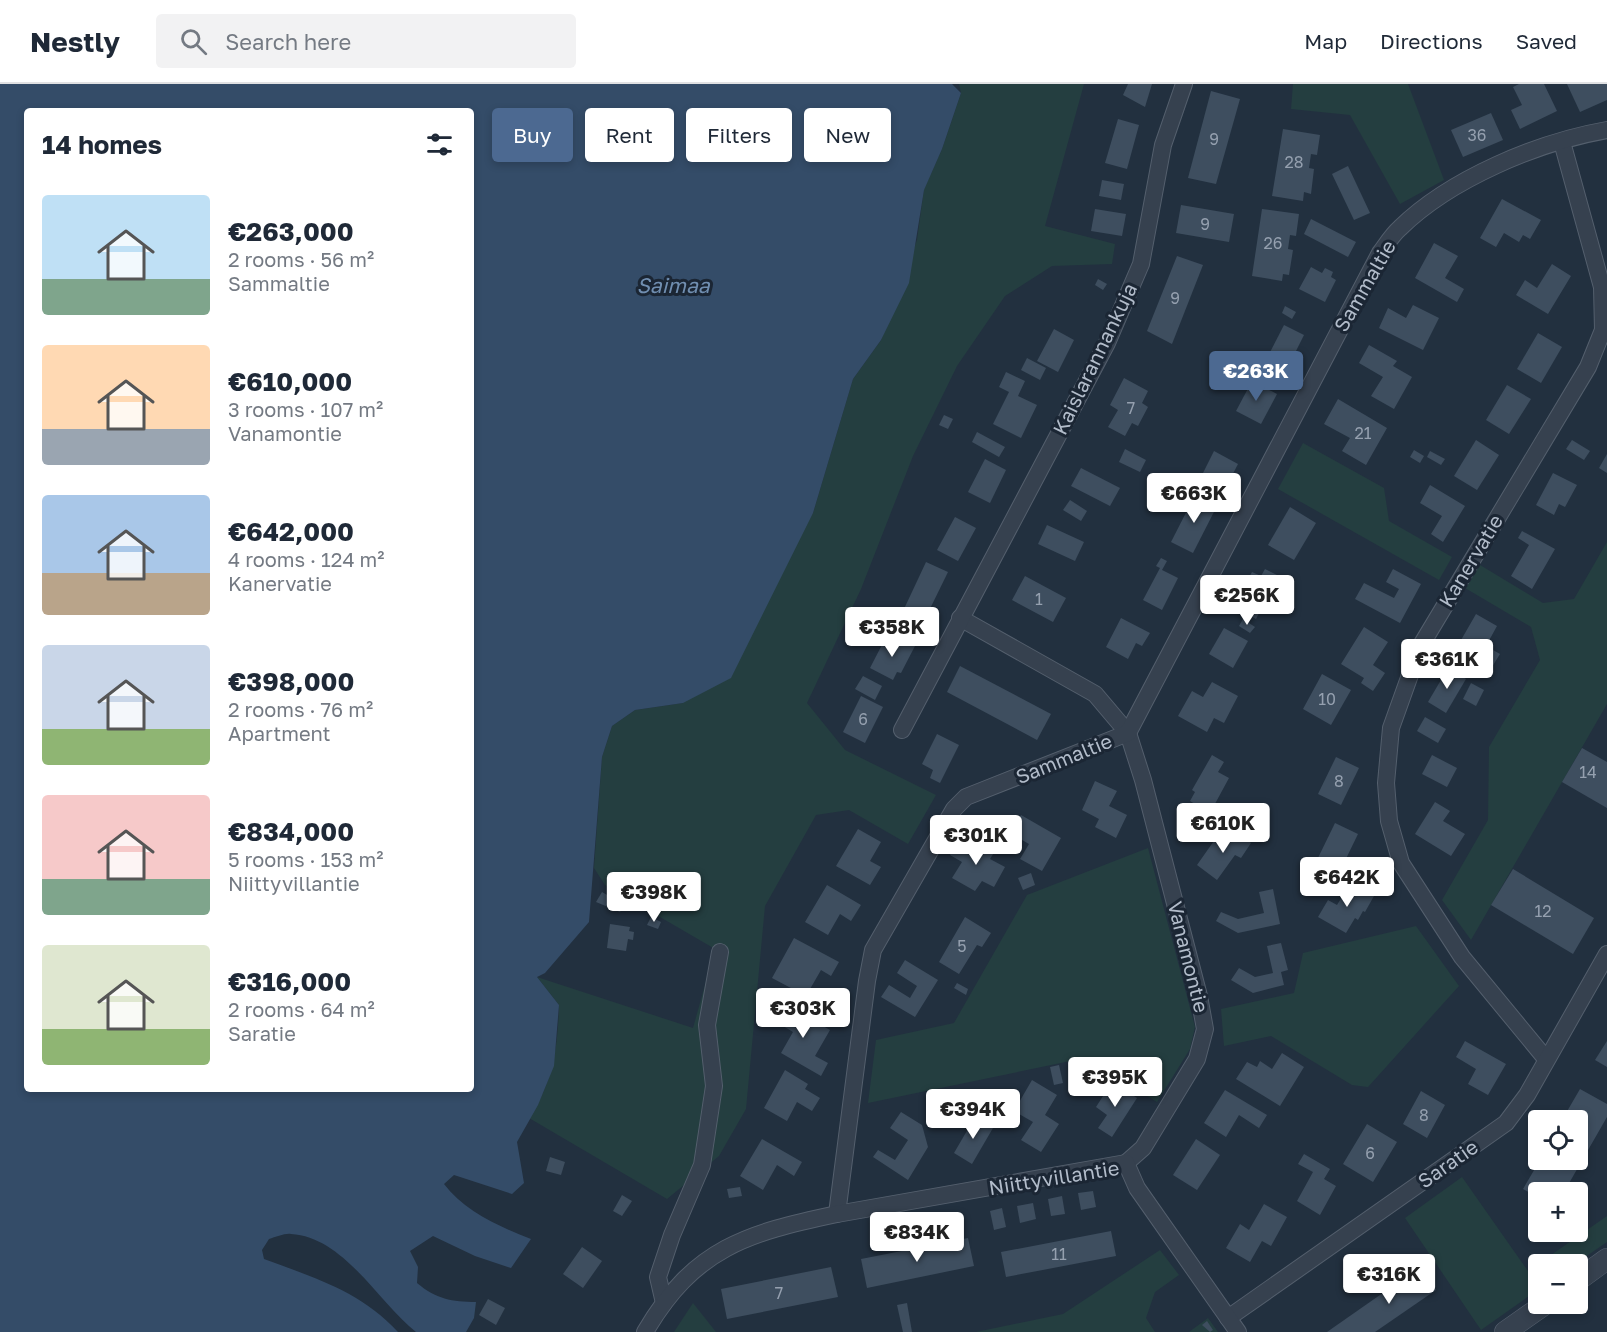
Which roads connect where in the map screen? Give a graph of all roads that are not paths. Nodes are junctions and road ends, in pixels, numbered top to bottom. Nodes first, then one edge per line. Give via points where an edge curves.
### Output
1 (1184, 84) edge
2 (1607, 130) edge
3 (1562, 142) junction
4 (960, 618) junction
5 (902, 730) dead end
6 (1128, 733) junction
7 (720, 952) dead end
8 (1607, 954) edge
9 (1546, 1059) junction
10 (1126, 1164) junction
11 (837, 1214) junction
12 (1607, 1259) edge
13 (1588, 1273) edge
14 (664, 1303) junction
15 (1531, 1314) edge
16 (1233, 1325) edge
17 (645, 1332) edge
18 (1505, 1332) edge

1 - 4 street, Kaislarannankuja via 1163,145 1141,264 1107,343
2 - 3 street, Sammaltie
3 - 6 street, Sammaltie via 1527,153 1447,192 1398,229 1380,253
3 - 9 street, Kanervatie via 1602,287 1603,330 1588,367 1420,647 1391,728 1386,783 1389,821 1401,863 1462,957
4 - 5 street, Kaislarannankuja
4 - 6 street via 1095,694
6 - 10 street, Vanamontie via 1205,1029 1197,1059 1143,1148
6 - 11 street, Sammaltie via 966,797 954,809 873,950
7 - 14 street via 707,1025 714,1086 702,1165 658,1277
8 - 9 street, Saratie
9 - 16 street, Saratie via 1506,1123
10 - 11 street, Niittyvillantie
10 - 16 street, Niittyvillantie via 1137,1188
11 - 14 street, Niittyvillantie via 791,1224 728,1246 704,1261
12 - 13 street
14 - 17 street, Niittyvillantie
15 - 18 street

